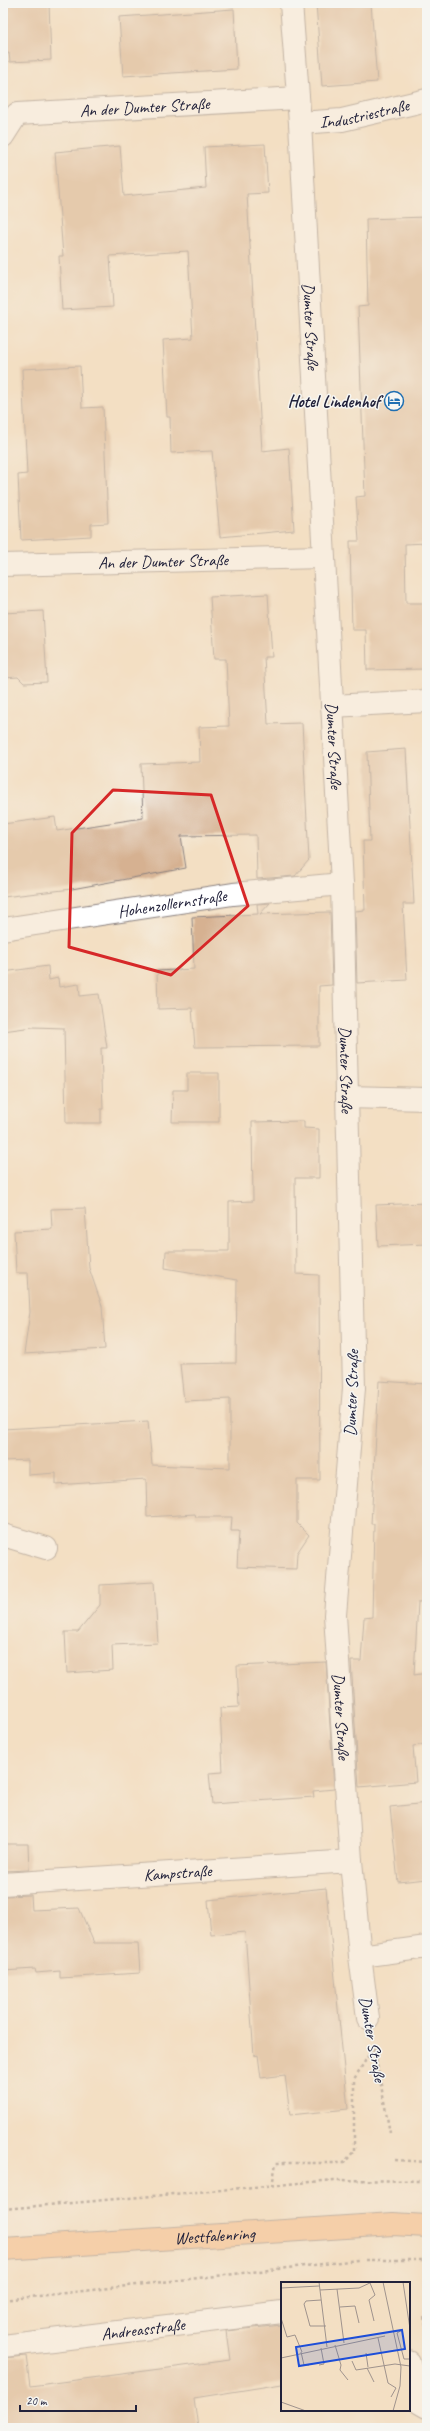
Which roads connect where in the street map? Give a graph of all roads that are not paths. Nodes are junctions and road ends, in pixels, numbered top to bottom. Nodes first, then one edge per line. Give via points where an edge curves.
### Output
1 (291, 3) edge
2 (298, 98) junction
3 (427, 100) edge
4 (300, 123) junction
5 (3, 136) edge
6 (323, 557) junction
7 (3, 565) edge
8 (427, 701) edge
9 (332, 706) junction
10 (342, 884) junction
11 (3, 929) edge
12 (347, 1097) junction
13 (427, 1099) edge
14 (3, 1535) edge
15 (46, 1548) dead end
16 (351, 1861) junction
17 (3, 1884) edge
18 (427, 1947) edge
19 (360, 1956) junction
20 (368, 2018) dead end
21 (427, 2226) edge
22 (3, 2249) edge
23 (281, 2312) edge
24 (3, 2346) edge
25 (410, 2366) edge
26 (427, 2407) edge

1 - 2 street, Dumter Straße
2 - 4 street, Dumter Straße
2 - 5 street, An der Dumter Straße via 17,114
3 - 4 street, Industriestraße via 342,120
4 - 6 street, Dumter Straße
6 - 7 street, An der Dumter Straße
6 - 9 street, Dumter Straße
8 - 9 street
9 - 10 street, Dumter Straße
10 - 11 street, Hohenzollernstraße via 233,894
10 - 12 street, Dumter Straße
12 - 13 street
12 - 16 street, Dumter Straße via 354,1388 335,1615
14 - 15 street
16 - 17 street, Kampstraße
16 - 19 street, Dumter Straße
18 - 19 street
19 - 20 street, Dumter Straße
21 - 22 main road, Westfalenring via 393,2224
23 - 24 street, Andreasstraße
25 - 26 street via 420,2404

